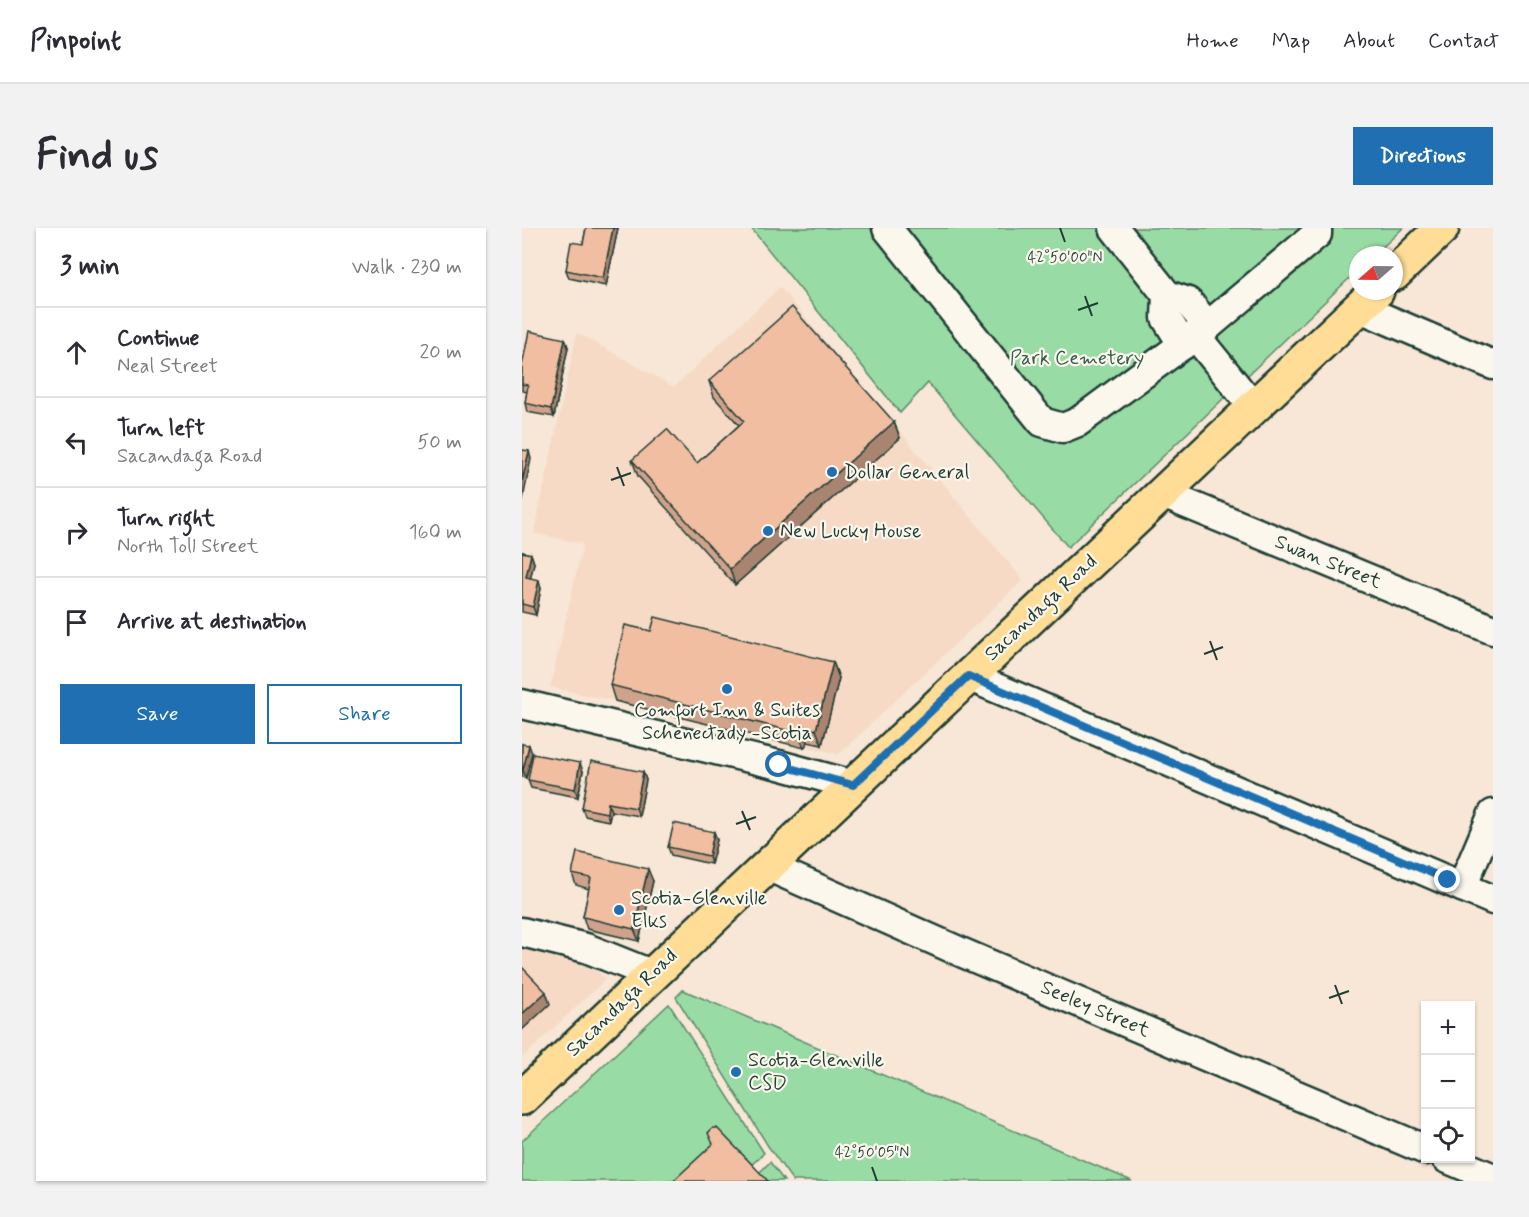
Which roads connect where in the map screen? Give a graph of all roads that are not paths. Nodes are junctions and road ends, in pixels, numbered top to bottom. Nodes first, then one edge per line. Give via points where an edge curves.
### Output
1 (887, 228) edge
2 (1114, 228) edge
3 (1317, 228) edge
4 (1442, 228) edge
5 (1403, 265) edge
6 (1368, 300) edge
7 (1371, 300) edge
8 (1195, 335) junction
9 (1493, 365) edge
10 (1254, 408) junction
11 (1163, 494) junction
12 (1493, 630) edge
13 (968, 676) junction
14 (522, 704) edge
15 (853, 785) junction
16 (1493, 814) edge
17 (767, 866) junction
18 (1462, 887) junction
19 (1493, 900) edge
20 (522, 932) edge
21 (651, 974) junction
22 (522, 1098) edge
23 (1421, 1148) edge
24 (1458, 1163) edge
25 (1493, 1178) edge

1 - 8 street via 1042,422 1063,428 1078,422
2 - 8 street via 1167,295 1166,318
3 - 8 street via 1317,234
4 - 5 main road
6 - 10 main road, Sacandaga Road
7 - 9 street
8 - 10 street
10 - 11 main road, Sacandaga Road
11 - 12 street, Swan Street
11 - 13 main road, Sacandaga Road
13 - 15 main road, Sacandaga Road
13 - 18 street
14 - 15 street via 578,705
15 - 17 main road, Sacandaga Road
16 - 18 street
17 - 21 main road, Sacandaga Road
17 - 23 street, Seeley Street
18 - 19 street
20 - 21 street via 586,948
21 - 22 main road, Sacandaga Road
24 - 25 street

